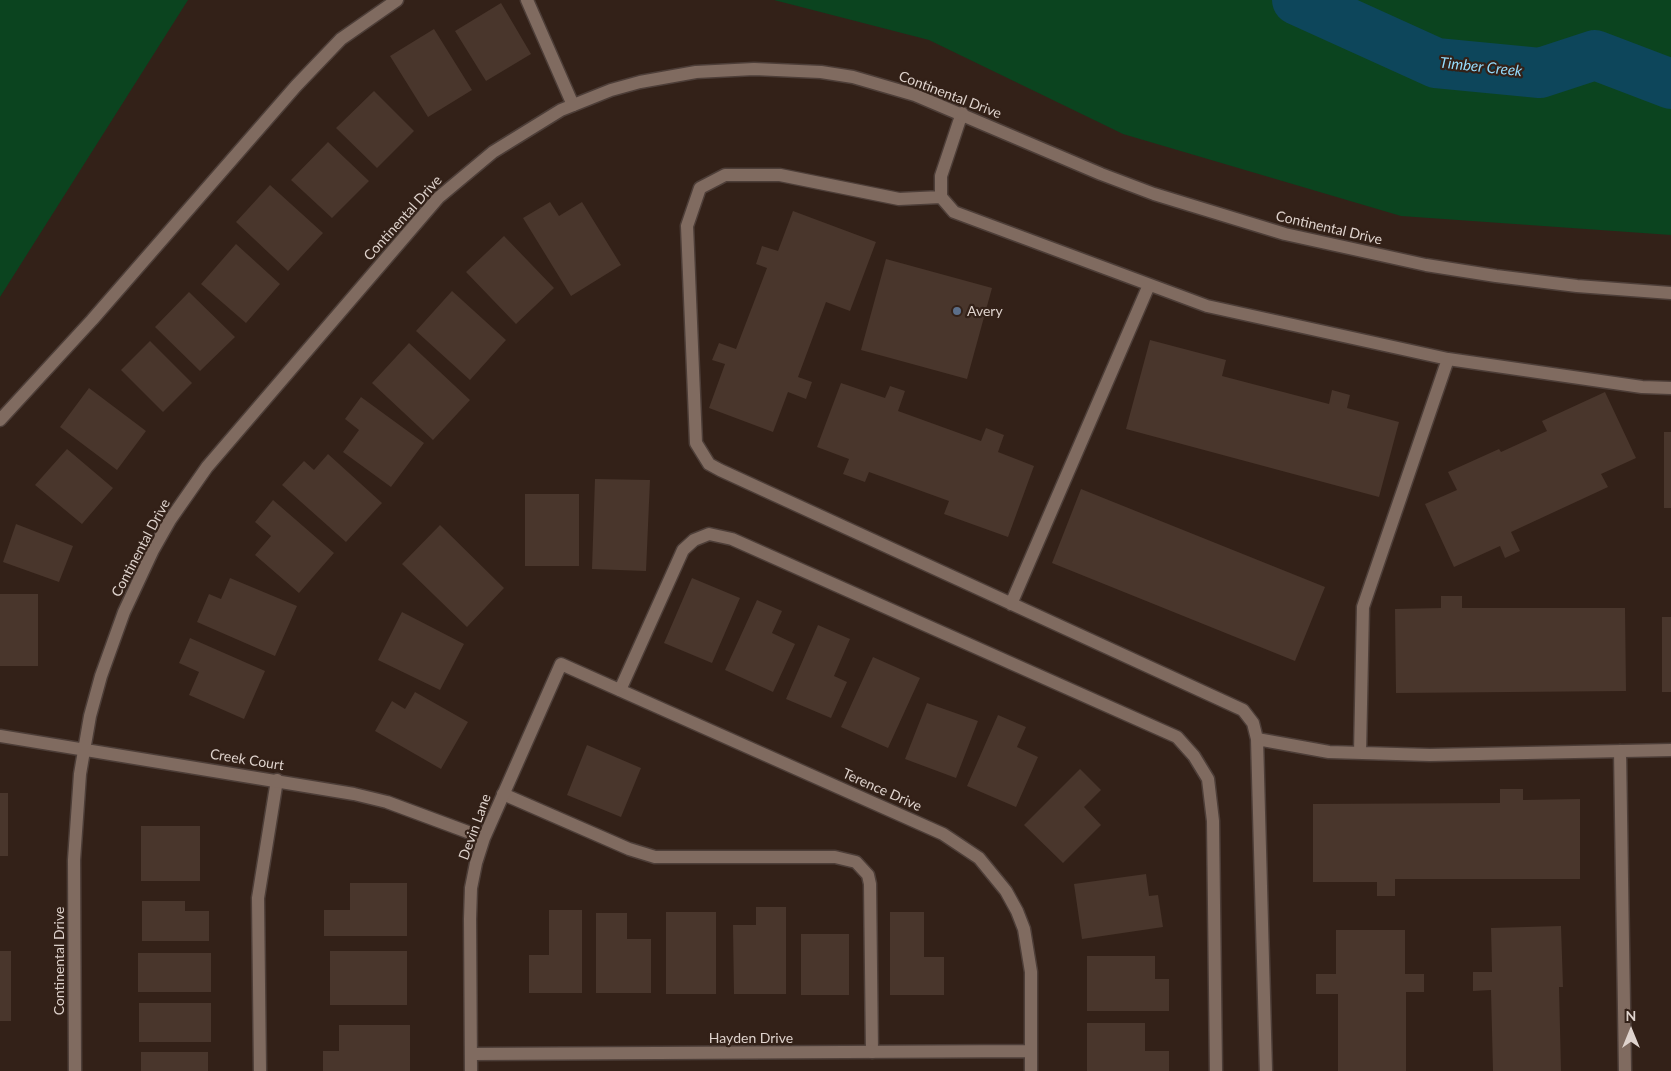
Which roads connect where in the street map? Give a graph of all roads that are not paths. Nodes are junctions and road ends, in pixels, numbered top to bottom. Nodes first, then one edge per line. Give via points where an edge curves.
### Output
1 (397, 0) edge
2 (527, 0) edge
3 (573, 105) junction
4 (962, 113) junction
5 (941, 197) junction
6 (1149, 285) junction
7 (1671, 293) edge
8 (1448, 359) junction
9 (1671, 388) edge
10 (0, 420) edge
11 (1011, 604) junction
12 (561, 664) joint
13 (620, 690) junction
14 (0, 736) edge
15 (1257, 739) junction
16 (84, 749) junction
17 (1671, 750) edge
18 (1620, 751) junction
19 (1360, 753) junction
20 (276, 780) junction
21 (503, 794) junction
22 (484, 838) junction
23 (1031, 1051) junction
24 (872, 1052) junction
25 (471, 1054) junction
26 (74, 1071) edge
27 (260, 1071) edge
28 (471, 1071) edge
29 (1031, 1071) edge
30 (1216, 1071) edge
31 (1266, 1071) edge
32 (1625, 1071) edge

1 - 10 street via 341,39 296,86 92,320
2 - 3 street
3 - 4 street, Continental Drive via 611,90 668,76 722,70 784,69 853,78 915,95
3 - 16 street, Continental Drive via 494,152 438,198 207,467 170,520 124,612 101,676
4 - 5 street via 941,176
4 - 7 street, Continental Drive via 1154,194 1285,234 1426,266 1577,286
5 - 6 street via 954,212
5 - 11 street via 900,199 780,175 725,175 700,188 687,226 696,443 709,464
6 - 8 street via 1207,306
6 - 11 street
8 - 9 street via 1642,387
8 - 19 street via 1363,607
11 - 15 street via 1242,710 1253,723
12 - 13 street, Terence Drive
12 - 21 street, Devin Lane
13 - 23 street, Terence Drive via 943,834 979,858 1006,891 1024,929 1031,972
13 - 30 street via 683,550 694,540 709,534 732,539 1177,737 1194,756 1208,780 1213,821
14 - 16 street, Creek Court
15 - 19 street via 1329,752
15 - 31 street
16 - 20 street, Creek Court
16 - 26 street, Continental Drive via 74,860
17 - 18 street
18 - 19 street via 1430,755
18 - 32 street
20 - 22 street, Creek Court via 387,802
20 - 27 street via 258,898
21 - 22 street, Devin Lane
21 - 24 street via 629,850 655,857 835,857 856,862 868,875 870,884
22 - 25 street, Devin Lane via 472,888
23 - 24 street, Hayden Drive
23 - 29 street, Terence Drive
24 - 25 street, Hayden Drive
25 - 28 street, Devin Lane

